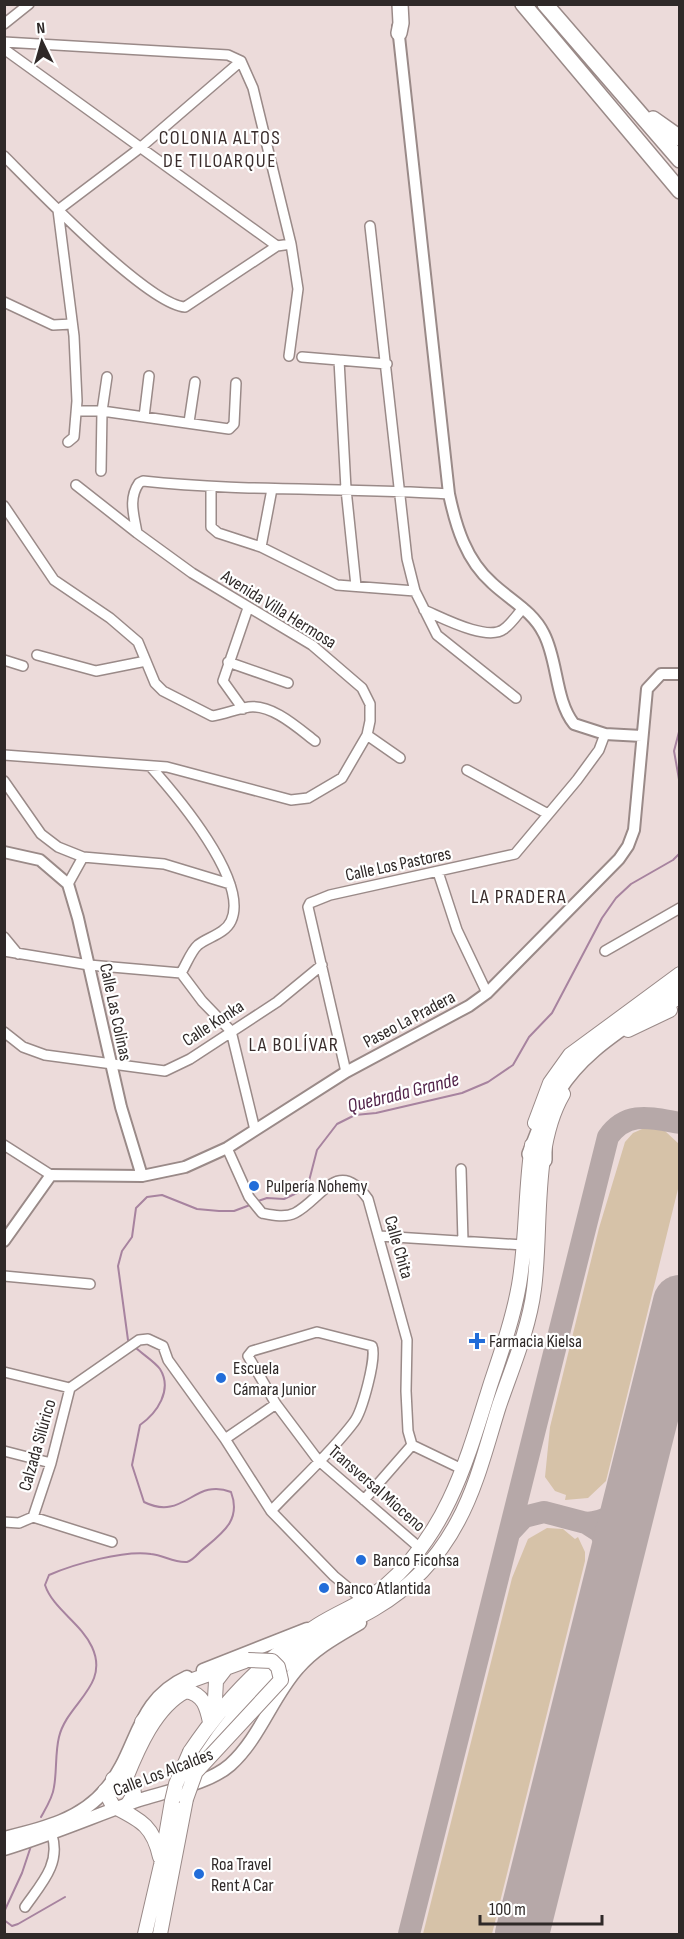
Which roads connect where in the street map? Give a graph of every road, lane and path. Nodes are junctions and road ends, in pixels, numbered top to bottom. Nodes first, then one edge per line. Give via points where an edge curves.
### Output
1 (29, 4) edge
2 (397, 4) edge
3 (523, 4) edge
4 (545, 4) edge
5 (4, 24) edge
6 (399, 33) joint
7 (4, 42) edge
8 (560, 44) junction
9 (4, 50) edge
10 (241, 62) junction
11 (635, 107) junction
12 (680, 138) edge
13 (140, 148) junction
14 (4, 156) edge
15 (680, 160) edge
16 (680, 191) edge
17 (58, 210) junction
18 (370, 226) dead end
19 (291, 244) junction
20 (277, 246) junction
21 (4, 302) edge
22 (72, 324) junction
23 (289, 356) dead end
24 (302, 357) dead end
25 (339, 360) junction
26 (387, 364) junction
27 (149, 376) dead end
28 (107, 377) dead end
29 (195, 382) dead end
30 (236, 383) dead end
31 (77, 411) junction
32 (102, 411) junction
33 (144, 417) junction
34 (189, 422) junction
35 (68, 442) dead end
36 (101, 471) dead end
37 (76, 485) dead end
38 (211, 488) junction
39 (272, 489) junction
40 (346, 489) junction
41 (399, 491) junction
42 (449, 494) junction
43 (4, 506) edge
44 (137, 533) junction
45 (261, 547) junction
46 (356, 586) junction
47 (415, 591) junction
48 (248, 608) junction
49 (523, 608) junction
50 (424, 610) junction
51 (37, 656) dead end
52 (4, 660) edge
53 (146, 661) junction
54 (228, 662) junction
55 (23, 666) dead end
56 (680, 674) edge
57 (288, 683) dead end
58 (516, 698) dead end
59 (243, 709) junction
60 (605, 734) junction
61 (367, 735) junction
62 (642, 736) junction
63 (315, 741) dead end
64 (4, 755) edge
65 (400, 758) dead end
66 (150, 766) junction
67 (467, 770) dead end
68 (4, 781) edge
69 (548, 814) junction
70 (4, 852) edge
71 (83, 857) junction
72 (438, 872) junction
73 (68, 884) junction
74 (230, 884) junction
75 (680, 908) edge
76 (4, 937) edge
77 (4, 951) edge
78 (605, 951) dead end
79 (18, 954) junction
80 (89, 965) junction
81 (322, 965) junction
82 (181, 973) junction
83 (680, 974) edge
84 (680, 985) edge
85 (487, 993) junction
86 (680, 996) edge
87 (680, 1005) edge
88 (628, 1030) junction
89 (231, 1031) junction
90 (4, 1032) edge
91 (110, 1063) junction
92 (346, 1072) junction
93 (255, 1130) junction
94 (4, 1144) edge
95 (227, 1148) junction
96 (537, 1157) junction
97 (462, 1169) dead end
98 (51, 1175) junction
99 (142, 1176) junction
100 (379, 1236) junction
101 (4, 1241) edge
102 (463, 1241) junction
103 (524, 1245) junction
104 (4, 1276) edge
105 (90, 1284) dead end
106 (4, 1372) edge
107 (70, 1388) junction
108 (276, 1404) junction
109 (225, 1438) junction
110 (412, 1445) junction
111 (4, 1451) edge
112 (318, 1460) junction
113 (51, 1463) junction
114 (464, 1470) junction
115 (364, 1500) junction
116 (271, 1511) junction
117 (33, 1517) junction
118 (4, 1522) edge
119 (112, 1542) dead end
120 (422, 1549) junction
121 (370, 1604) junction
122 (316, 1626) junction
123 (228, 1667) junction
124 (212, 1720) junction
125 (142, 1722) junction
126 (192, 1776) junction
127 (115, 1783) junction
128 (179, 1800) junction
129 (123, 1806) junction
130 (52, 1835) junction
131 (4, 1838) edge
132 (4, 1849) edge
133 (161, 1865) junction
134 (25, 1907) dead end
135 (145, 1935) edge
136 (160, 1935) edge

1 - 5 street
2 - 6 highway
3 - 8 highway
4 - 11 highway
6 - 42 street
7 - 10 street via 228,55
8 - 15 highway via 647,136 669,156
8 - 16 highway
9 - 13 street
10 - 13 street
10 - 19 street via 253,88
11 - 12 highway
11 - 15 highway
13 - 17 street
13 - 20 street
14 - 17 street
17 - 20 street via 112,260 172,304 185,307
17 - 22 street
18 - 26 street
19 - 20 street
19 - 23 street via 298,289
21 - 22 street via 53,325
22 - 31 street
24 - 25 street
25 - 26 street
25 - 40 street
26 - 41 street
27 - 33 street
28 - 32 street
29 - 34 street
30 - 34 street via 232,428
31 - 32 street
31 - 35 street via 74,437
32 - 33 street
32 - 36 street
33 - 34 street
37 - 44 street, Avenida Villa Hermosa
38 - 39 street
38 - 44 street via 138,483 131,503
38 - 45 street via 213,530
39 - 40 street
39 - 45 street
40 - 41 street
40 - 46 street
41 - 42 street
41 - 47 street
42 - 49 street via 459,534 475,563 491,583
43 - 53 street via 54,580 138,642
44 - 48 street, Avenida Villa Hermosa
45 - 46 street via 337,585
46 - 47 street
47 - 50 street
48 - 54 street
48 - 61 street, Avenida Villa Hermosa via 312,645 362,688 370,704
49 - 50 street via 505,629 487,632
49 - 60 street via 547,640 569,718 582,728
50 - 58 street via 437,634
51 - 53 street via 96,671
52 - 55 street
53 - 59 street via 155,683 163,691 195,708 212,716
54 - 57 street
54 - 59 street via 223,681
56 - 62 street, Paseo La Pradera via 661,674 651,683 645,697
59 - 63 street via 265,710
60 - 62 street
60 - 69 street, Calle Los Pastores via 588,766
61 - 65 street
61 - 66 street, Avenida Villa Hermosa via 342,778 308,798 291,800 167,767
62 - 85 street, Paseo La Pradera via 634,830 628,846
64 - 66 street, Avenida Villa Hermosa
66 - 74 street via 195,819
67 - 69 street
68 - 71 street via 41,834 58,847
69 - 72 street, Calle Los Pastores via 515,854
70 - 73 street via 40,860
71 - 73 street
71 - 74 street via 164,864
72 - 81 street, Calle Los Pastores via 330,895 310,903
72 - 85 street via 457,930
73 - 80 street, Calle Las Colinas
74 - 82 street via 231,921 197,946
75 - 78 street
76 - 79 street
77 - 79 street
79 - 80 street
80 - 82 street
80 - 91 street, Calle Las Colinas
81 - 89 street, Calle Konka via 277,1002
81 - 92 street, Calle Los Pastores
82 - 89 street
83 - 96 main road via 570,1055 550,1083 535,1123
84 - 96 highway via 577,1063 557,1090
85 - 92 street, Paseo La Pradera
86 - 88 main road
87 - 88 main road
88 - 96 main road via 573,1078 558,1103
89 - 91 street, Calle Konka via 165,1071
89 - 93 street
90 - 91 street, Calle Konka via 23,1047 45,1055
91 - 99 street, Calle Las Colinas
92 - 93 street, Paseo La Pradera
93 - 95 street, Paseo La Pradera
94 - 98 street
95 - 99 street, Paseo La Pradera via 184,1167
95 - 100 street, Calle Chita via 249,1197 262,1213 295,1213 330,1183 351,1182 368,1199
96 - 103 main road
96 - 121 main road via 534,1292 472,1488 439,1553 422,1572
97 - 102 street
98 - 99 street, Paseo La Pradera
98 - 101 street
100 - 102 street
100 - 110 street, Calle Chita via 407,1340 406,1391
102 - 103 street
103 - 114 main road via 519,1286
104 - 105 street
106 - 107 street
107 - 109 street, Calzada Silúrico via 138,1340 148,1339 163,1346 168,1360
107 - 113 street, Calzada Silúrico
108 - 109 street
108 - 112 street, Transversal Mioceno
108 - 112 street, Transversal Mioceno via 251,1363 248,1356 252,1351 310,1333 372,1346 371,1371 356,1419
109 - 116 street, Calzada Silúrico
110 - 114 street
110 - 115 street
111 - 113 street
112 - 115 street, Transversal Mioceno
112 - 116 street
113 - 117 street, Calzada Silúrico
114 - 120 main road
115 - 120 street, Transversal Mioceno
116 - 121 street, Calzada Silúrico via 334,1576
117 - 118 street
117 - 119 street
120 - 121 main road
121 - 122 main road
121 - 126 main road, bridge via 266,1679 228,1722
121 - 129 main road, Calle Los Alcaldes via 362,1621 318,1648 297,1669 250,1742 229,1766 207,1778
122 - 124 main road via 257,1670
122 - 125 main road, Calle Los Alcaldes via 168,1685 154,1698
123 - 124 main road via 216,1681
123 - 125 main road via 182,1685
123 - 126 main road, bridge via 248,1660 272,1660 281,1680
124 - 127 main road via 199,1696 186,1691 177,1696 168,1703
124 - 128 main road, bridge via 179,1775
125 - 127 main road, Calle Los Alcaldes
126 - 128 main road, bridge
127 - 129 main road via 109,1802
127 - 129 main road via 134,1791
127 - 131 main road, Calle Los Alcaldes via 70,1817
128 - 133 main road
128 - 136 main road
129 - 130 main road, Calle Los Alcaldes
129 - 133 main road via 148,1827 157,1842
130 - 132 main road, Calle Los Alcaldes
130 - 134 street via 55,1860
133 - 135 main road

